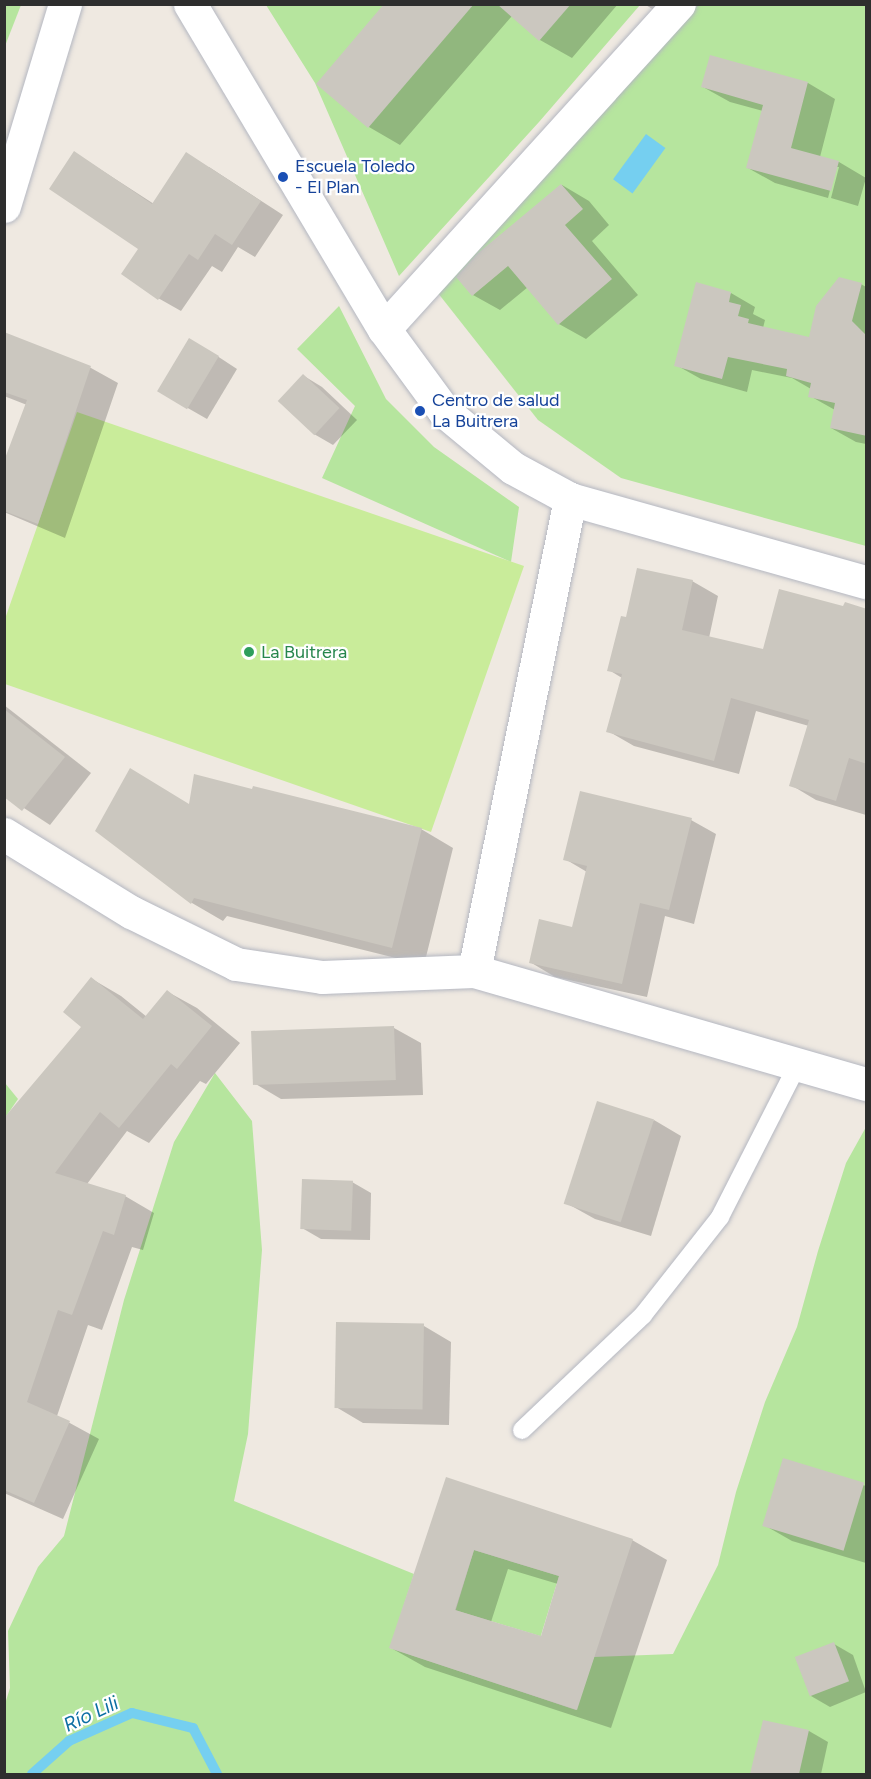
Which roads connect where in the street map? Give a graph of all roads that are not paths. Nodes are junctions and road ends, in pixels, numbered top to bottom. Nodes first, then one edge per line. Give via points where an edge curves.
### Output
1 (65, 4) edge
2 (190, 4) edge
3 (679, 4) edge
4 (4, 206) edge
5 (384, 329) junction
6 (570, 499) junction
7 (867, 582) edge
8 (4, 834) edge
9 (474, 972) junction
10 (798, 1064) junction
11 (867, 1084) edge
12 (522, 1430) dead end

1 - 4 street
2 - 5 street
3 - 5 street
5 - 6 street via 444,411 513,468
6 - 7 street
6 - 9 street
8 - 9 street via 131,912 236,964 322,976
9 - 10 street
10 - 11 street
10 - 12 lane via 720,1217 643,1315

